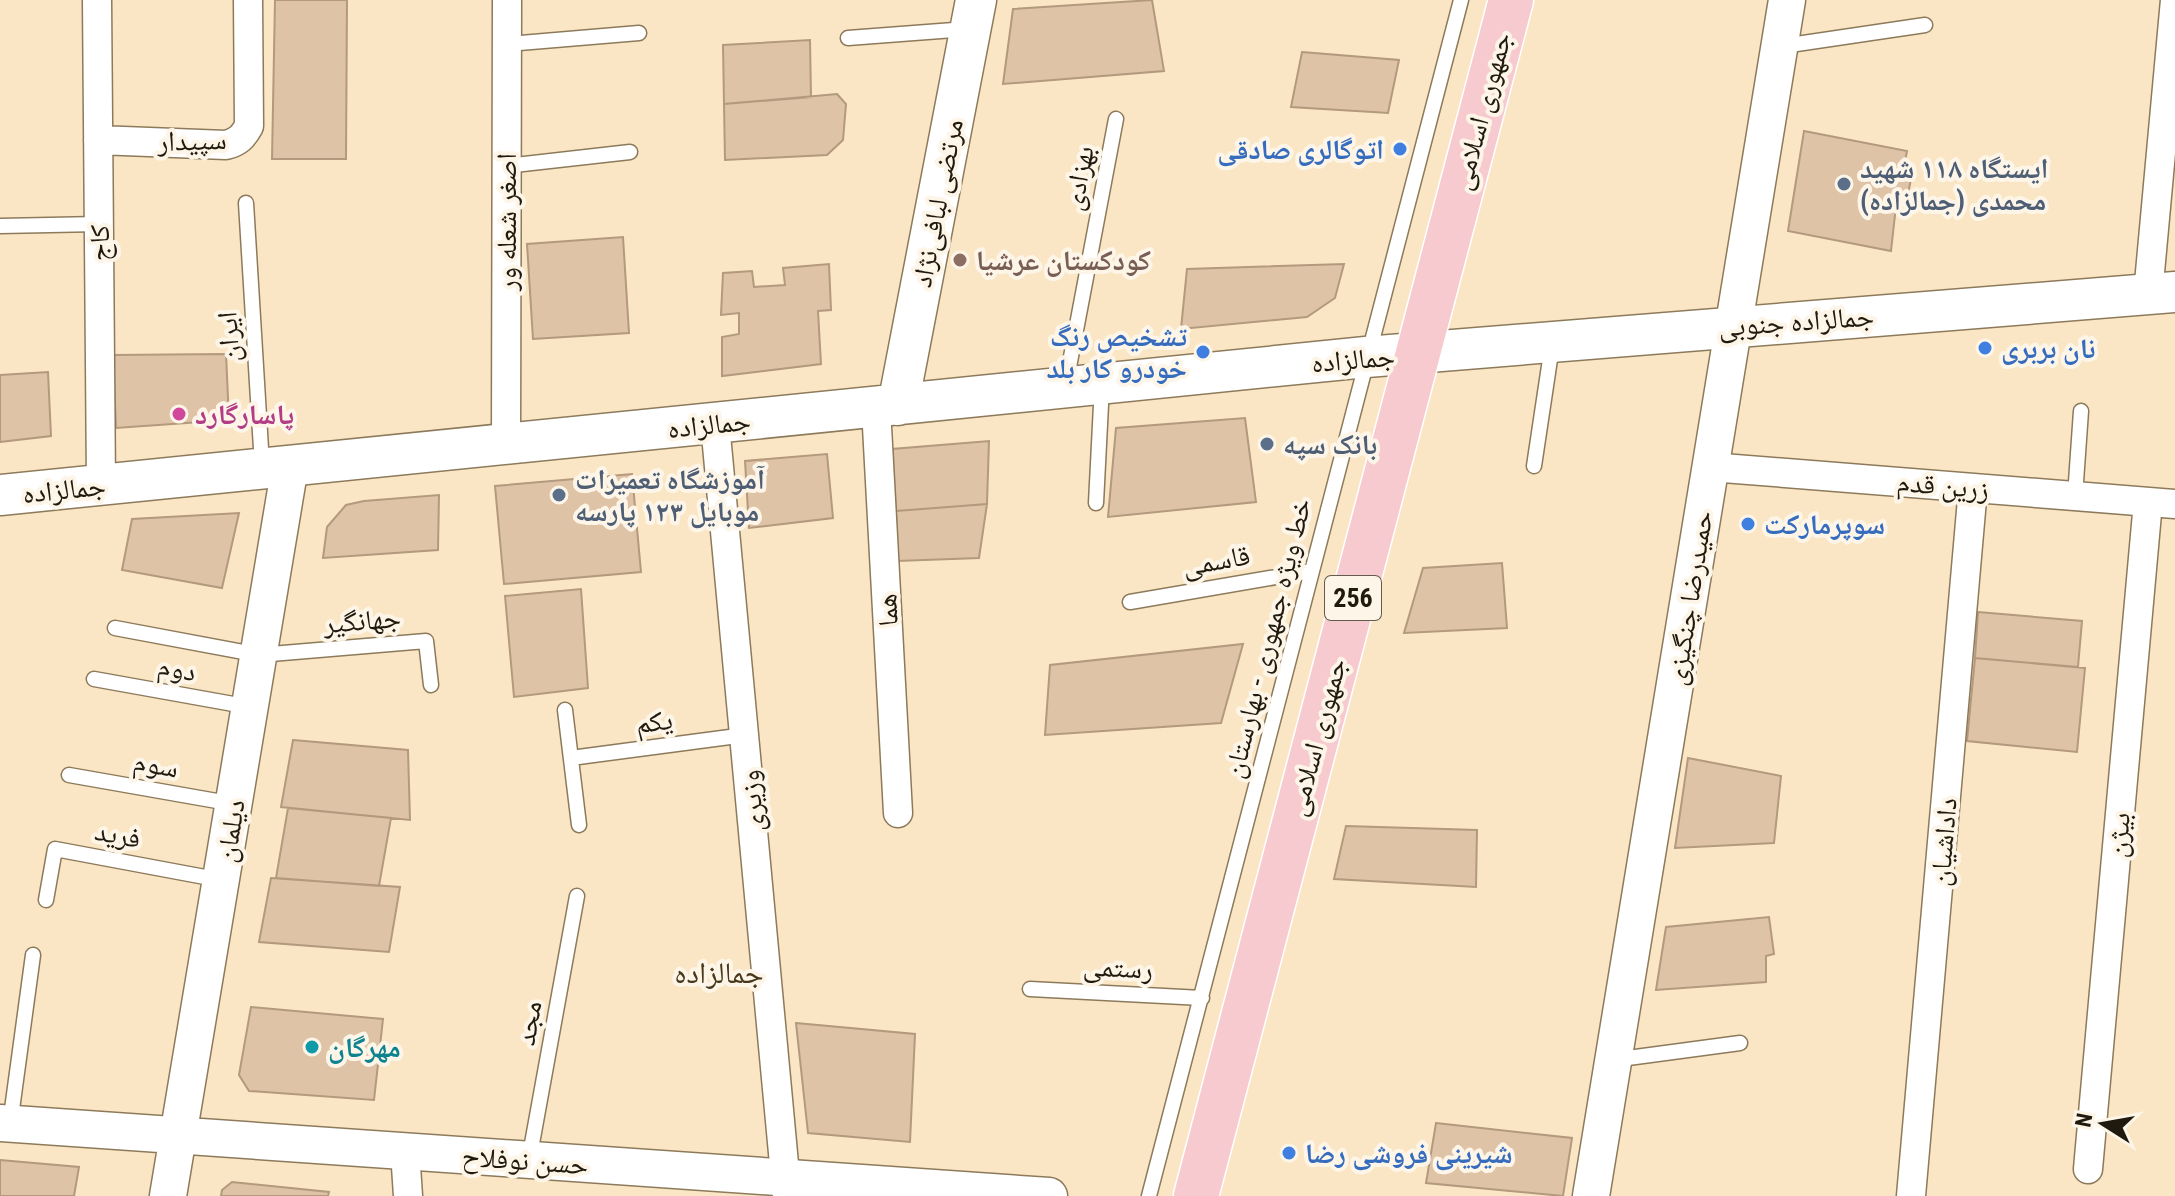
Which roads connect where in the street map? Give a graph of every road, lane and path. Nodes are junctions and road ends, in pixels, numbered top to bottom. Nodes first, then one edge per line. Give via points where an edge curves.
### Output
1 (97, 0) edge
2 (248, 0) edge
3 (507, 0) edge
4 (1461, 0) edge
5 (1511, 0) edge
6 (1787, 0) edge
7 (2175, 0) edge
8 (974, 14) edge
9 (1925, 25) dead end
10 (639, 33) dead end
11 (848, 38) dead end
12 (507, 44) junction
13 (1779, 46) junction
14 (1116, 119) dead end
15 (98, 140) junction
16 (630, 152) dead end
17 (506, 166) junction
18 (246, 203) dead end
19 (99, 224) junction
20 (0, 226) edge
21 (2162, 293) edge
22 (1733, 326) junction
23 (1552, 342) junction
24 (1417, 354) junction
25 (1366, 357) junction
26 (1084, 386) junction
27 (887, 406) junction
28 (2081, 411) dead end
29 (715, 424) junction
30 (506, 444) junction
31 (1534, 466) dead end
32 (1710, 467) junction
33 (276, 468) junction
34 (101, 485) junction
35 (1973, 488) junction
36 (0, 495) edge
37 (2075, 496) junction
38 (1096, 503) dead end
39 (2162, 503) edge
40 (1311, 571) junction
41 (1130, 602) dead end
42 (115, 628) dead end
43 (259, 655) junction
44 (94, 679) dead end
45 (431, 685) dead end
46 (250, 707) junction
47 (565, 710) dead end
48 (745, 735) junction
49 (571, 758) junction
50 (69, 775) dead end
51 (234, 804) junction
52 (898, 813) dead end
53 (579, 825) dead end
54 (222, 880) junction
55 (577, 896) dead end
56 (46, 900) dead end
57 (33, 955) dead end
58 (1030, 989) dead end
59 (1202, 998) junction
60 (1740, 1043) dead end
61 (1613, 1061) junction
62 (5, 1123) edge
63 (179, 1135) junction
64 (405, 1151) junction
65 (529, 1160) junction
66 (2088, 1169) dead end
67 (787, 1187) edge
68 (168, 1196) edge
69 (408, 1196) edge
70 (1049, 1196) edge
71 (1149, 1196) edge
72 (1196, 1196) edge
73 (1591, 1196) edge
74 (1911, 1196) edge

1 - 15 street, کاج
2 - 15 street, سپیدار via 249,126 244,136 226,145
3 - 12 street, اصغر شعله ور
4 - 25 lane, خط ویژه جمهوری - بهارستان
5 - 24 main road, جمهوری اسلامی / 256
6 - 13 street, حمیدرضا چنگیزی
7 - 21 street
8 - 11 lane
8 - 27 main road, مرتضی لبافی‌نژاد
9 - 13 lane
10 - 12 lane
12 - 17 street, اصغر شعله ور
13 - 22 street, حمیدرضا چنگیزی
14 - 26 lane, بهزادی
15 - 19 street, کاج
16 - 17 lane
17 - 30 street, اصغر شعله ور
18 - 33 lane, ایران
19 - 20 lane
19 - 34 street, کاج
21 - 22 main road, جمالزاده جنوبی
22 - 23 main road, جمالزاده جنوبی
22 - 32 street, حمیدرضا چنگیزی
23 - 24 main road, جمالزاده جنوبی
23 - 31 lane
24 - 25 main road, جمالزاده
24 - 72 main road, جمهوری اسلامی / 256
25 - 26 main road, جمالزاده
25 - 40 lane, خط ویژه جمهوری - بهارستان
26 - 27 main road, جمالزاده
26 - 38 lane, بهزادی
27 - 29 main road, جمالزاده
27 - 52 street, هما
28 - 37 lane
29 - 30 main road, جمالزاده
29 - 48 street, وزیری
30 - 33 main road, جمالزاده
32 - 35 street, زرین قدم
32 - 61 street, حمیدرضا چنگیزی
33 - 34 main road, جمالزاده
33 - 43 street, دیلمان
34 - 36 main road, جمالزاده
35 - 37 street, زرین قدم
35 - 74 street, داداشیان
37 - 39 street, زرین قدم
39 - 66 street, بیژن
40 - 41 lane, قاسمی
40 - 59 lane, خط ویژه جمهوری - بهارستان
42 - 43 lane
43 - 45 lane, جهانگیر via 426,641
43 - 46 street, دیلمان
44 - 46 lane, دوم
46 - 51 street, دیلمان
47 - 49 lane
48 - 49 lane, یکم
48 - 67 street, وزیری
49 - 53 lane
50 - 51 lane, سوم
51 - 54 street, دیلمان
54 - 56 lane, فرید via 55,849
54 - 63 street, دیلمان
55 - 65 lane, مجد
57 - 62 lane
58 - 59 lane, رستمی
59 - 71 lane, خط ویژه جمهوری - بهارستان
60 - 61 lane
61 - 73 street, حمیدرضا چنگیزی
62 - 63 street, حسن نوفلاح
63 - 64 street, حسن نوفلاح
63 - 68 street, دیلمان
64 - 65 street, حسن نوفلاح
64 - 69 street
65 - 67 street, حسن نوفلاح
67 - 70 street, حسن نوفلاح

